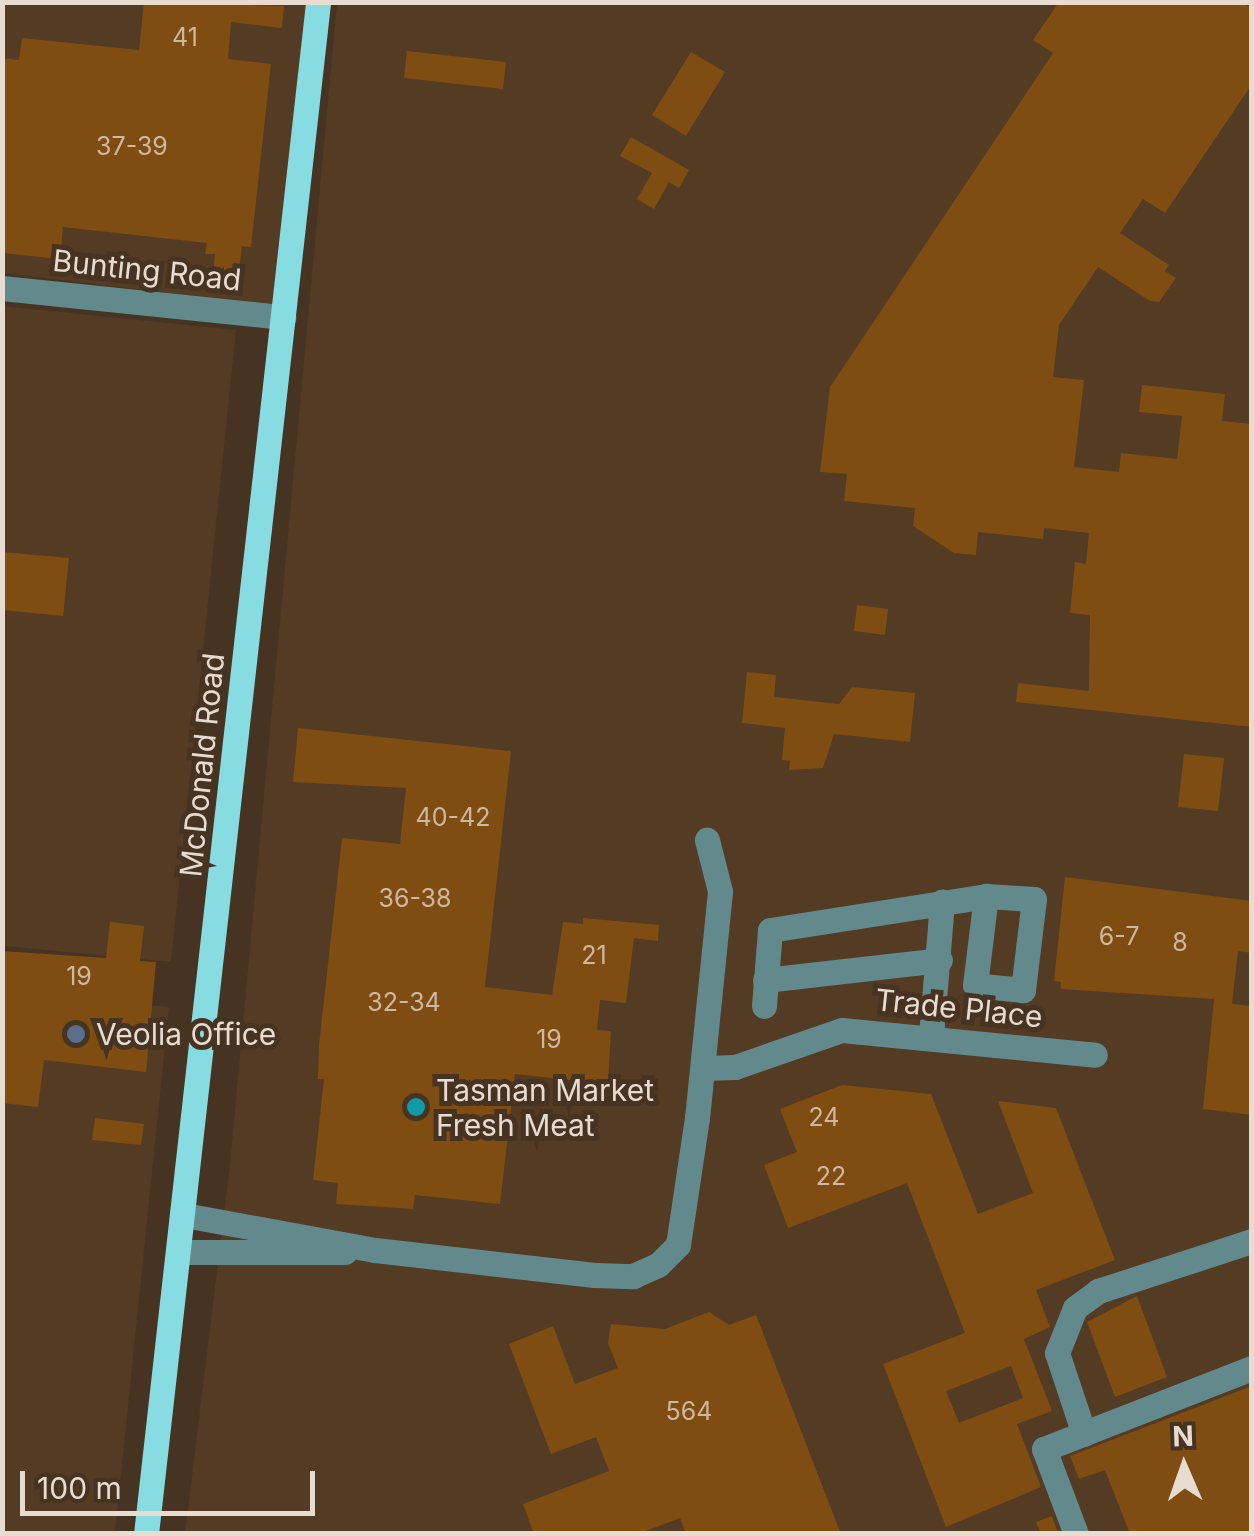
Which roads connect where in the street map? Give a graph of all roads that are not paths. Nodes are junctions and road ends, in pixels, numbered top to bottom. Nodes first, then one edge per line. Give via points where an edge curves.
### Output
1 (318, 2) edge
2 (2, 288) edge
3 (284, 317) junction
4 (707, 840) dead end
5 (986, 896) dead end
6 (942, 902) junction
7 (940, 960) junction
8 (931, 1036) junction
9 (1095, 1055) dead end
10 (703, 1068) junction
11 (184, 1214) junction
12 (1252, 1241) edge
13 (375, 1250) junction
14 (180, 1252) junction
15 (1252, 1368) edge
16 (1084, 1434) junction
17 (146, 1534) edge
18 (1076, 1534) edge

1 - 3 main road, McDonald Road
2 - 3 street, Bunting Road
3 - 11 main road, McDonald Road
4 - 10 street via 720,891
5 - 6 street
6 - 7 street
6 - 7 street via 770,930 764,993
7 - 8 street
8 - 9 street, Trade Place
8 - 10 street, Trade Place via 842,1030 735,1067
10 - 13 street via 685,1220 678,1245 658,1265 632,1276 595,1275
11 - 13 street
11 - 14 main road, McDonald Road
12 - 16 street via 1098,1291 1075,1308 1057,1353
13 - 14 street via 288,1257
14 - 17 main road, McDonald Road
15 - 16 street
16 - 18 street via 1044,1449

